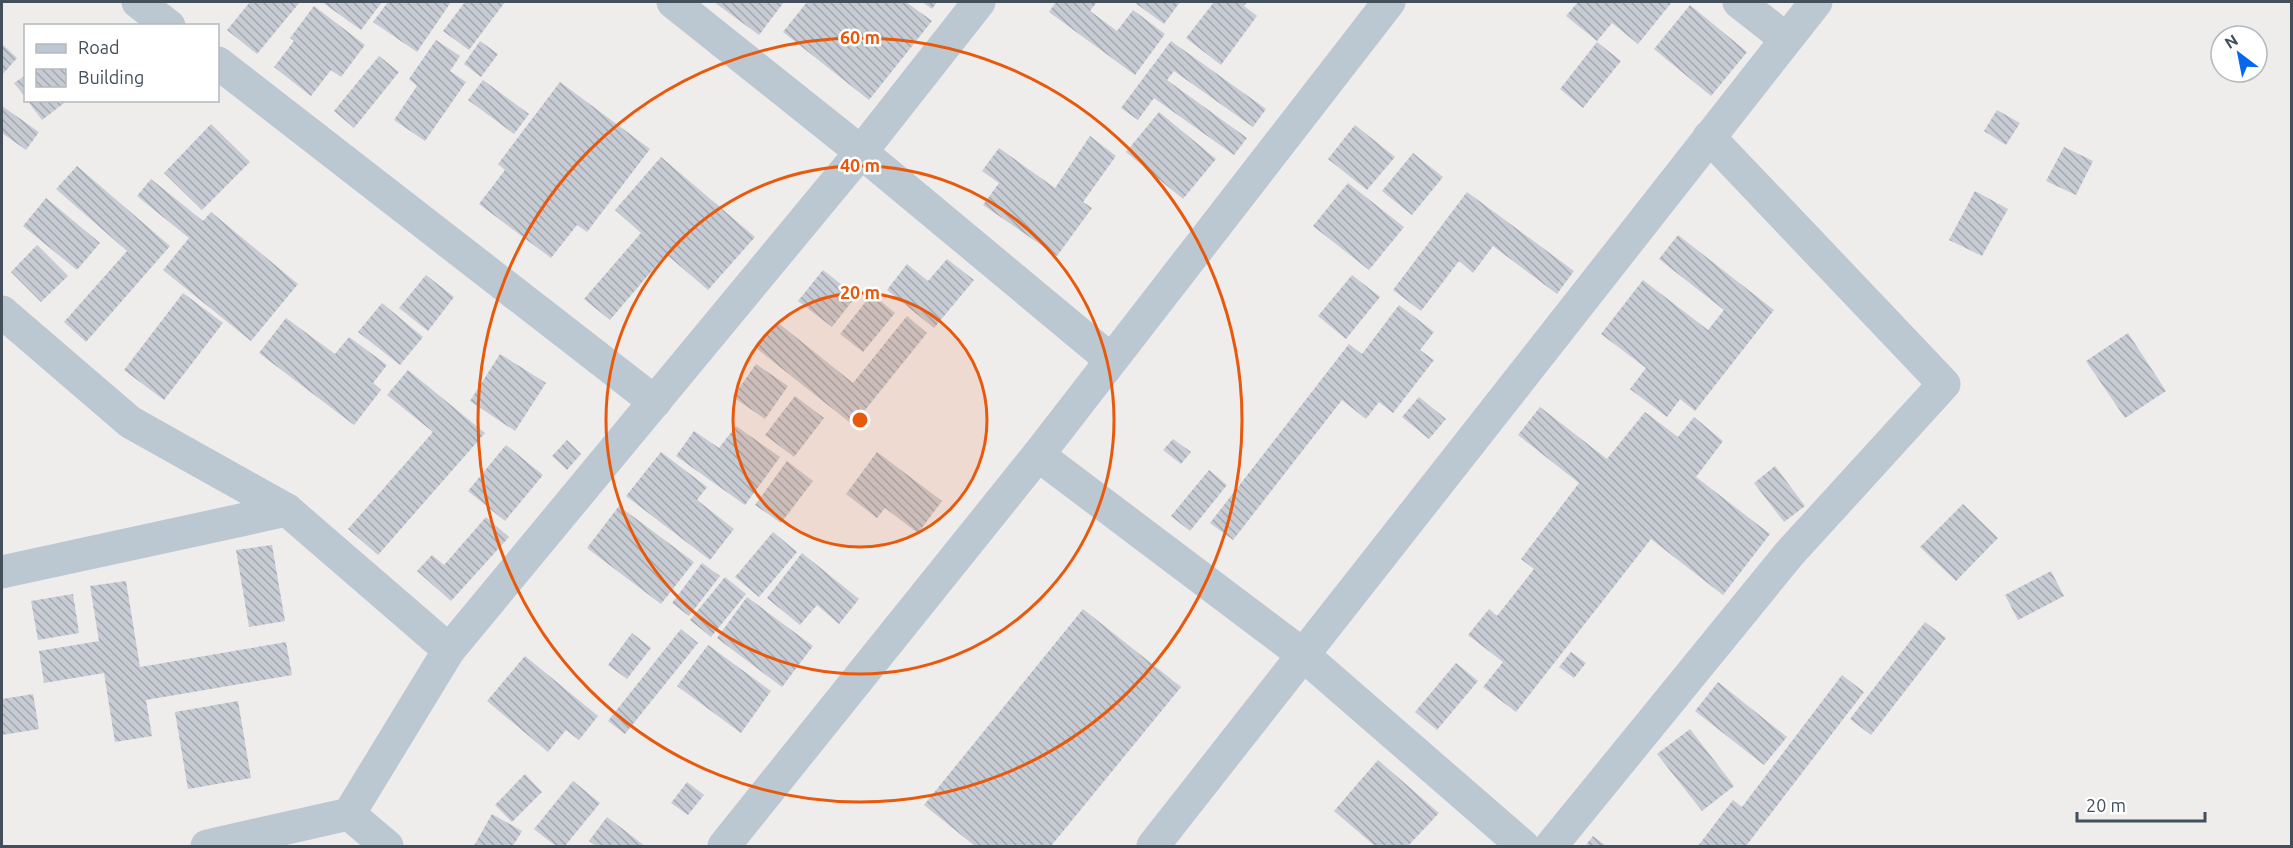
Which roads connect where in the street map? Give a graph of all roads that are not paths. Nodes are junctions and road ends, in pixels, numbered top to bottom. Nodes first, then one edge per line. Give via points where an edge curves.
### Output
1 (674, 2) edge
2 (979, 2) edge
3 (1389, 2) edge
4 (1739, 2) edge
5 (1816, 2) edge
6 (1786, 39) junction
7 (219, 64) edge
8 (1709, 137) junction
9 (861, 152) junction
10 (2, 312) edge
11 (1111, 360) junction
12 (655, 402) junction
13 (1038, 455) junction
14 (287, 510) junction
15 (2, 572) edge
16 (449, 650) junction
17 (1302, 654) junction
18 (349, 814) junction
19 (207, 846) edge
20 (356, 846) edge
21 (387, 846) edge
22 (724, 846) edge
23 (1153, 846) edge
24 (1523, 846) edge
25 (1551, 846) edge

1 - 9 street
2 - 9 street
3 - 11 street
4 - 6 street
5 - 6 street
6 - 8 street
7 - 12 street
8 - 17 street
8 - 25 street via 1944,384 1789,554
9 - 11 street
9 - 12 street
10 - 14 street via 130,422
11 - 13 street
12 - 16 street
13 - 17 street
13 - 22 street
14 - 15 street
14 - 16 street
16 - 18 street
17 - 23 street
17 - 24 street
18 - 19 street
18 - 20 street
18 - 21 street

